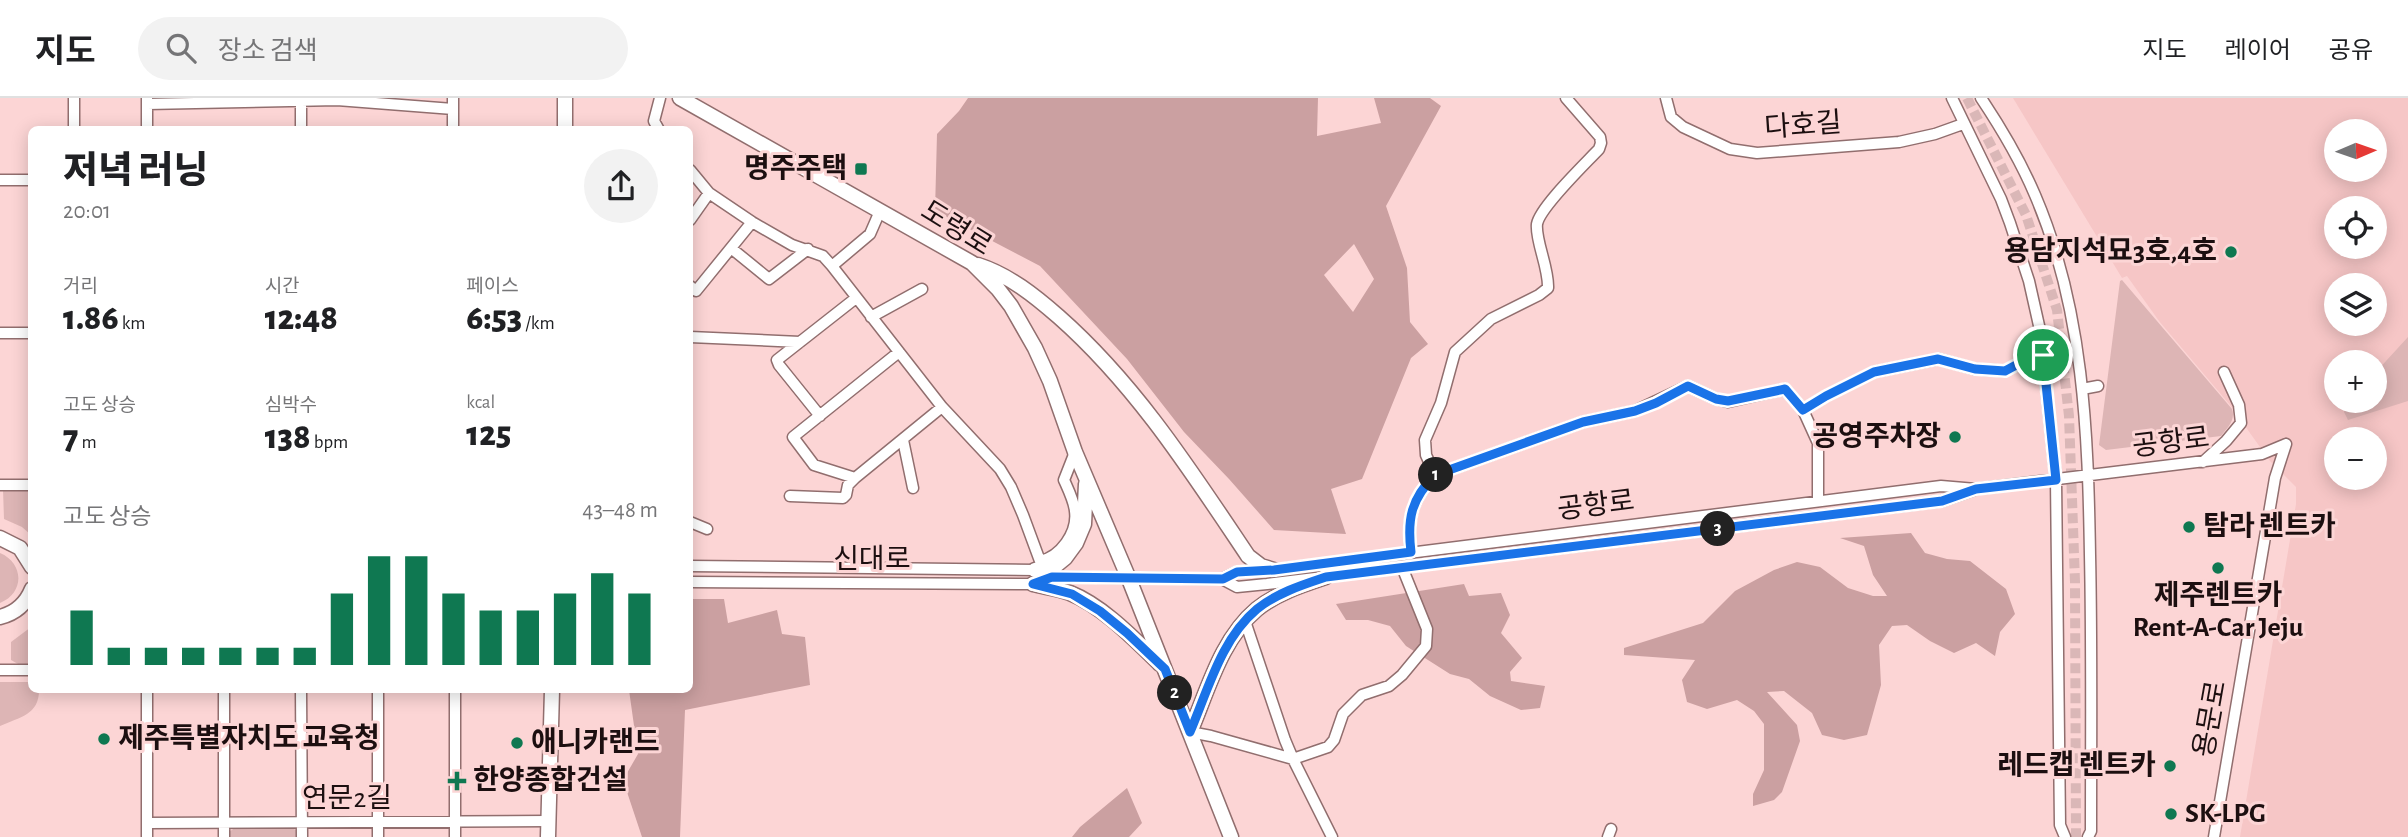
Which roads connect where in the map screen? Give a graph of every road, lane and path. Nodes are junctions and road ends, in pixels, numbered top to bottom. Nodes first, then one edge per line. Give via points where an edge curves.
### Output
1 (74, 98) edge
2 (565, 98) edge
3 (660, 98) edge
4 (680, 98) edge
5 (1566, 98) edge
6 (1666, 98) edge
7 (1952, 98) edge
8 (1982, 98) edge
9 (337, 99) edge
10 (222, 100) edge
11 (147, 101) edge
12 (301, 101) junction
13 (453, 104) edge
14 (1964, 124) junction
15 (74, 126) edge
16 (147, 126) edge
17 (301, 126) edge
18 (453, 126) edge
19 (565, 126) edge
20 (657, 126) edge
21 (693, 174) edge
22 (0, 180) edge
23 (28, 180) edge
24 (709, 193) junction
25 (693, 211) edge
26 (880, 211) junction
27 (752, 222) junction
28 (731, 248) junction
29 (808, 249) junction
30 (972, 263) junction
31 (832, 265) junction
32 (693, 288) edge
33 (922, 289) dead end
34 (856, 298) junction
35 (871, 317) junction
36 (28, 332) edge
37 (0, 333) edge
38 (693, 337) edge
39 (800, 342) junction
40 (899, 352) junction
41 (2043, 355) junction
42 (2224, 372) dead end
43 (2098, 386) dead end
44 (2081, 389) junction
45 (942, 407) junction
46 (1803, 410) junction
47 (820, 416) junction
48 (903, 440) junction
49 (2286, 444) joint
50 (1075, 452) junction
51 (2262, 454) junction
52 (2203, 462) junction
53 (1435, 475) junction
54 (2088, 477) junction
55 (855, 478) junction
56 (2275, 478) junction
57 (1087, 479) junction
58 (2056, 480) junction
59 (0, 485) edge
60 (28, 485) edge
61 (913, 488) dead end
62 (1976, 489) junction
63 (790, 496) dead end
64 (1818, 501) junction
65 (693, 523) edge
66 (706, 529) dead end
67 (3, 537) edge
68 (1411, 552) junction
69 (28, 559) edge
70 (693, 566) edge
71 (1402, 567) junction
72 (1274, 570) junction
73 (1034, 577) junction
74 (1326, 577) junction
75 (1129, 579) junction
76 (1223, 579) junction
77 (693, 582) edge
78 (28, 597) edge
79 (5, 616) edge
80 (1245, 621) junction
81 (0, 630) edge
82 (1165, 669) junction
83 (0, 670) edge
84 (28, 670) edge
85 (147, 693) edge
86 (224, 693) edge
87 (301, 693) edge
88 (378, 693) edge
89 (455, 693) edge
90 (552, 693) edge
91 (1190, 732) junction
92 (1293, 758) junction
93 (455, 821) junction
94 (548, 821) junction
95 (302, 822) junction
96 (378, 822) junction
97 (147, 823) junction
98 (224, 823) junction
99 (147, 837) edge
100 (224, 837) edge
101 (302, 837) edge
102 (378, 837) edge
103 (455, 837) edge
104 (548, 837) edge
105 (1231, 837) edge
106 (1332, 837) edge
107 (2066, 837) edge
108 (2088, 837) edge
109 (2214, 837) edge

1 - 15 street
2 - 19 main road
3 - 20 street
4 - 26 main road, 도령로
5 - 53 street via 1600,137 1599,149 1542,212 1537,225 1548,288 1491,319 1455,352 1425,440
6 - 14 street, 다호길 via 1671,117 1683,127 1730,149 1757,153 1899,142
7 - 14 street
8 - 44 street via 2047,225 2067,293
9 - 12 street
9 - 13 street
10 - 11 street
10 - 12 street
11 - 16 street
12 - 17 street
13 - 18 street
14 - 41 street via 2011,223 2038,316
21 - 24 street
22 - 23 street
24 - 25 street
24 - 27 street
26 - 30 main road, 도령로
26 - 31 street via 870,234
27 - 28 street
27 - 29 street
28 - 29 street via 769,279
28 - 32 street via 696,291
29 - 31 street
30 - 50 main road, 도령로 via 1024,325
30 - 72 main road via 1009,279 1043,303 1113,368 1248,556
31 - 34 street
33 - 35 street
34 - 35 street
34 - 39 street
35 - 40 street
36 - 37 street
38 - 39 street
39 - 47 street via 777,360
40 - 45 street
40 - 47 street
41 - 46 street via 2005,371 1938,359 1874,372
41 - 58 street
42 - 52 street via 2239,405 2241,423
43 - 44 street
44 - 54 street
45 - 48 street
45 - 50 street via 1000,469 1040,561 1058,553 1074,527 1076,512 1064,480
46 - 53 street via 1785,389 1728,401 1688,386 1635,411 1583,422
46 - 64 street via 1818,443
47 - 55 street via 793,437 814,465
48 - 55 street
48 - 61 street
49 - 51 street, 공항로
49 - 56 street, 용문로
50 - 57 main road, 도령로
51 - 52 street, 공항로
51 - 56 street
52 - 54 street, 공항로
53 - 68 street via 1412,506
54 - 58 street, 공항로
54 - 108 street via 2092,655
55 - 63 street via 843,498
56 - 109 street, 용문로
57 - 73 main road via 1084,524 1076,543 1054,567
57 - 75 main road, 도령로
58 - 62 street, 공항로
58 - 107 street via 2060,825
59 - 60 street
62 - 64 street, 공항로 via 1941,486
62 - 71 street, 공항로 via 1942,501
64 - 68 street, 공항로
65 - 66 street
67 - 69 main road
68 - 72 street, 공항로
70 - 73 street, 신대로
71 - 74 street, 공항로
71 - 92 street via 1427,629 1426,646 1389,686 1362,695 1343,714 1328,747
72 - 76 street, 공항로 via 1237,572
73 - 75 street, 신대로
73 - 77 street, 신대로
73 - 82 main road via 1100,611
74 - 76 street, 공항로 via 1237,587
74 - 80 main road via 1286,592
75 - 76 street, 공항로
75 - 82 main road, 도령로
78 - 79 main road
79 - 81 main road
80 - 91 main road via 1225,647
80 - 92 street
82 - 91 main road, 도령로
83 - 84 street
85 - 97 street
86 - 98 street
87 - 95 street
88 - 96 street
89 - 93 street
90 - 94 main road
91 - 92 street
91 - 105 main road, 도령로
92 - 106 street
93 - 94 street, 연문2길
93 - 96 street, 연문2길
93 - 103 street
94 - 104 main road
95 - 96 street, 연문2길
95 - 98 street, 연문2길
95 - 101 street
96 - 102 street
97 - 98 street, 연문2길
97 - 99 street
98 - 100 street

